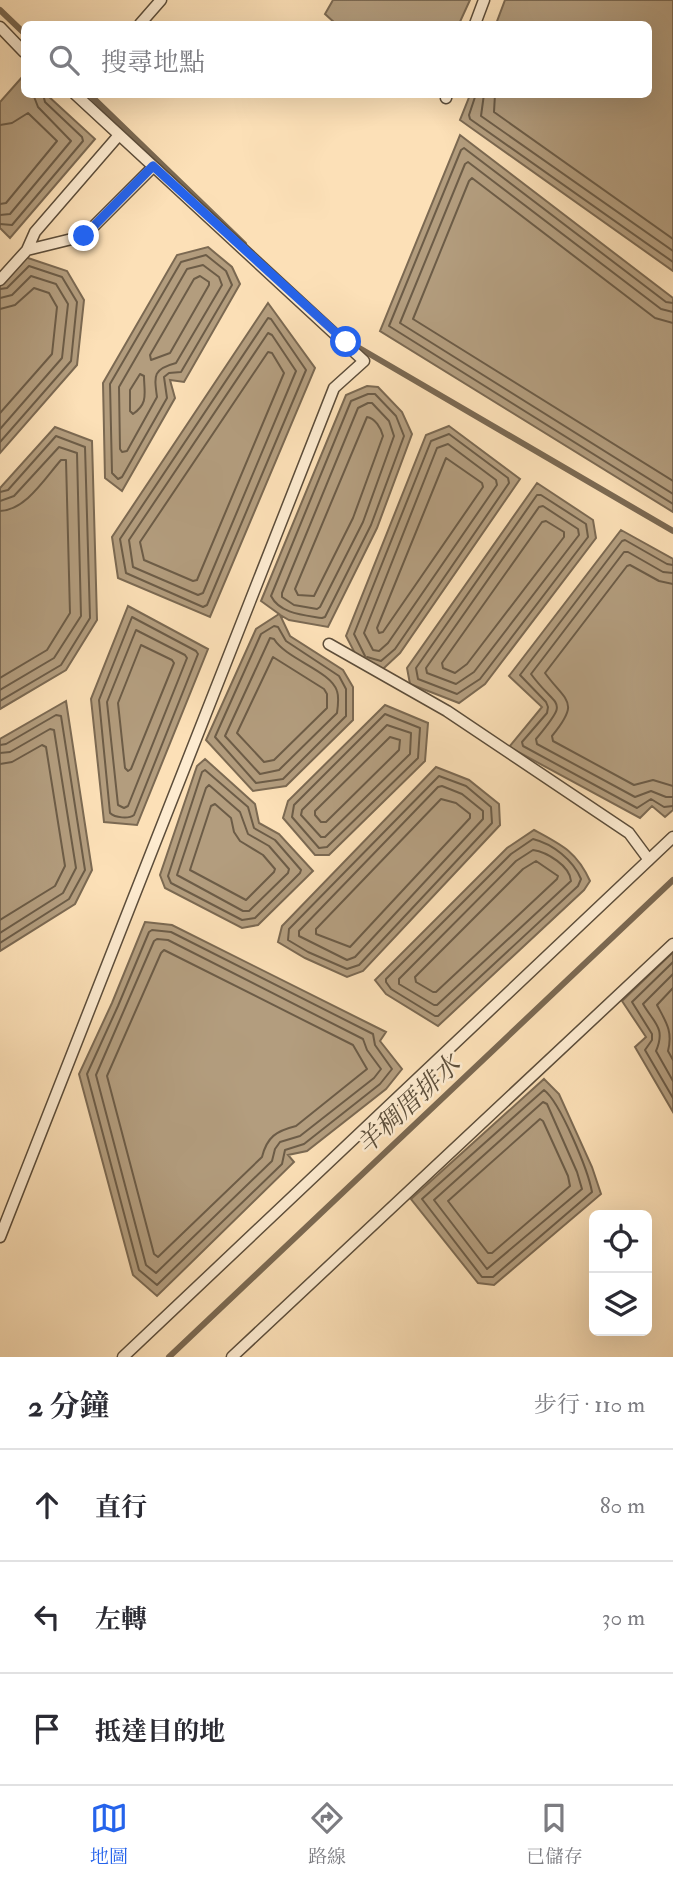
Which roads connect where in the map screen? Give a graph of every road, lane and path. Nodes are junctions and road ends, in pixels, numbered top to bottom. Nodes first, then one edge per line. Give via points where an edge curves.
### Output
1 (161, 0) edge
2 (484, 0) edge
3 (143, 21) edge
4 (476, 21) edge
5 (0, 27) edge
6 (21, 49) edge
7 (80, 98) edge
8 (118, 135) junction
9 (153, 166) junction
10 (27, 250) junction
11 (0, 280) edge
12 (329, 644) dead end
13 (673, 837) edge
14 (649, 860) junction
15 (673, 944) edge
16 (0, 1237) edge
17 (123, 1357) edge
18 (232, 1357) edge

1 - 3 lane
2 - 4 lane
5 - 6 lane
7 - 8 lane
8 - 9 lane
8 - 10 lane via 35,232
9 - 10 lane via 84,236
9 - 16 lane via 364,361 334,388
10 - 11 lane
12 - 14 lane via 447,711 607,818 629,834
13 - 14 lane
14 - 17 lane
15 - 18 lane

